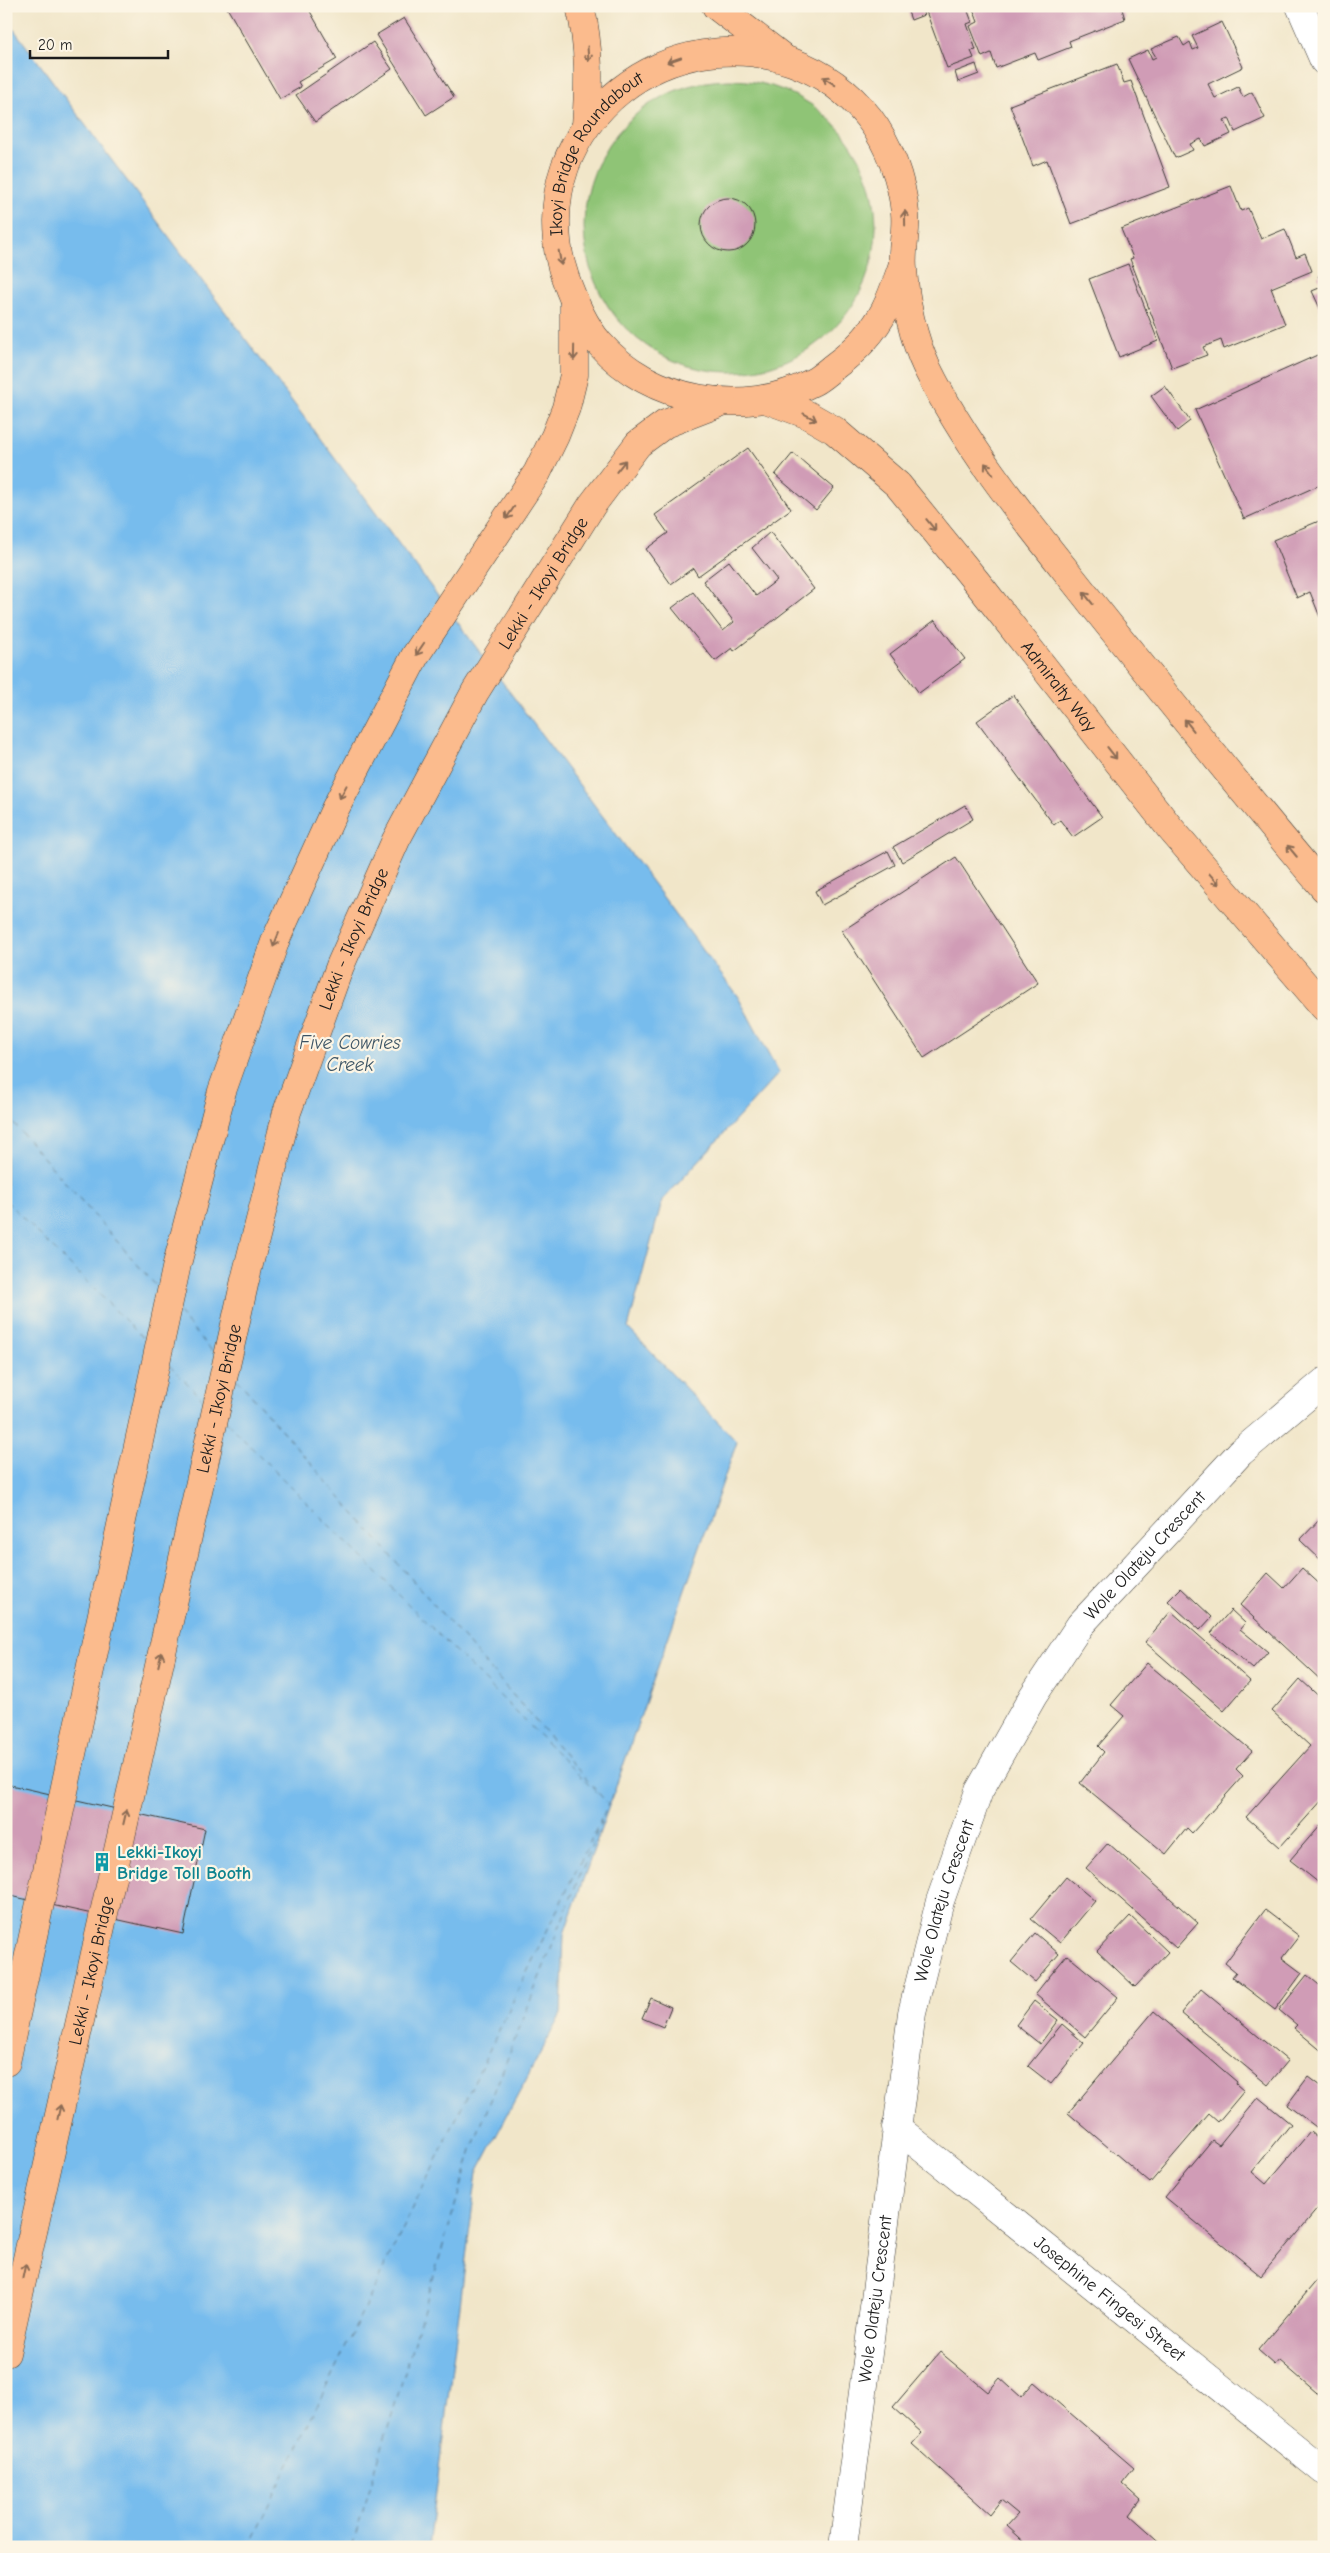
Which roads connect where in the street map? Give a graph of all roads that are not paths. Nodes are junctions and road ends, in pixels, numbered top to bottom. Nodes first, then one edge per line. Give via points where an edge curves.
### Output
1 (580, 6) edge
2 (716, 6) edge
3 (1300, 6) edge
4 (784, 58) junction
5 (1324, 61) edge
6 (586, 126) junction
7 (902, 267) junction
8 (574, 304) junction
9 (765, 399) junction
10 (722, 402) junction
11 (1324, 888) edge
12 (1324, 1008) edge
13 (1324, 1382) edge
14 (6, 2062) edge
15 (896, 2127) junction
16 (6, 2353) edge
17 (1324, 2471) edge
18 (843, 2547) edge

1 -> 6 main road via 586,30 589,78
2 - 4 main road
3 - 5 street
4 -> 6 main road, Ikoyi Bridge Roundabout via 729,50 674,59 624,85
7 -> 4 main road, Ikoyi Bridge Roundabout via 906,215 895,163 869,118 831,82
6 -> 8 main road, Ikoyi Bridge Roundabout via 565,168 555,213 559,260
7 - 9 main road, Ikoyi Bridge Roundabout via 884,313 853,353 813,382
11 -> 7 main road via 1236,784 1024,518 968,438 926,366 913,328
8 - 10 main road, Ikoyi Bridge Roundabout via 600,343 635,374 676,394
8 -> 14 main road via 574,375 566,408 537,473 415,656 334,809 276,939 222,1091 177,1264
9 - 10 main road, Ikoyi Bridge Roundabout
9 -> 12 main road, Admiralty Way via 806,414 834,430 898,485 1170,828
16 -> 10 main road, Lekki - Ikoyi Bridge via 243,1290 287,1112 340,966 396,840 474,692 592,505 638,444 665,424
13 - 15 street, Wole Olateju Crescent via 1240,1454 1080,1624 1033,1696 979,1791 940,1901 912,2013
15 - 17 street, Josephine Fingesi Street
15 - 18 street, Wole Olateju Crescent

